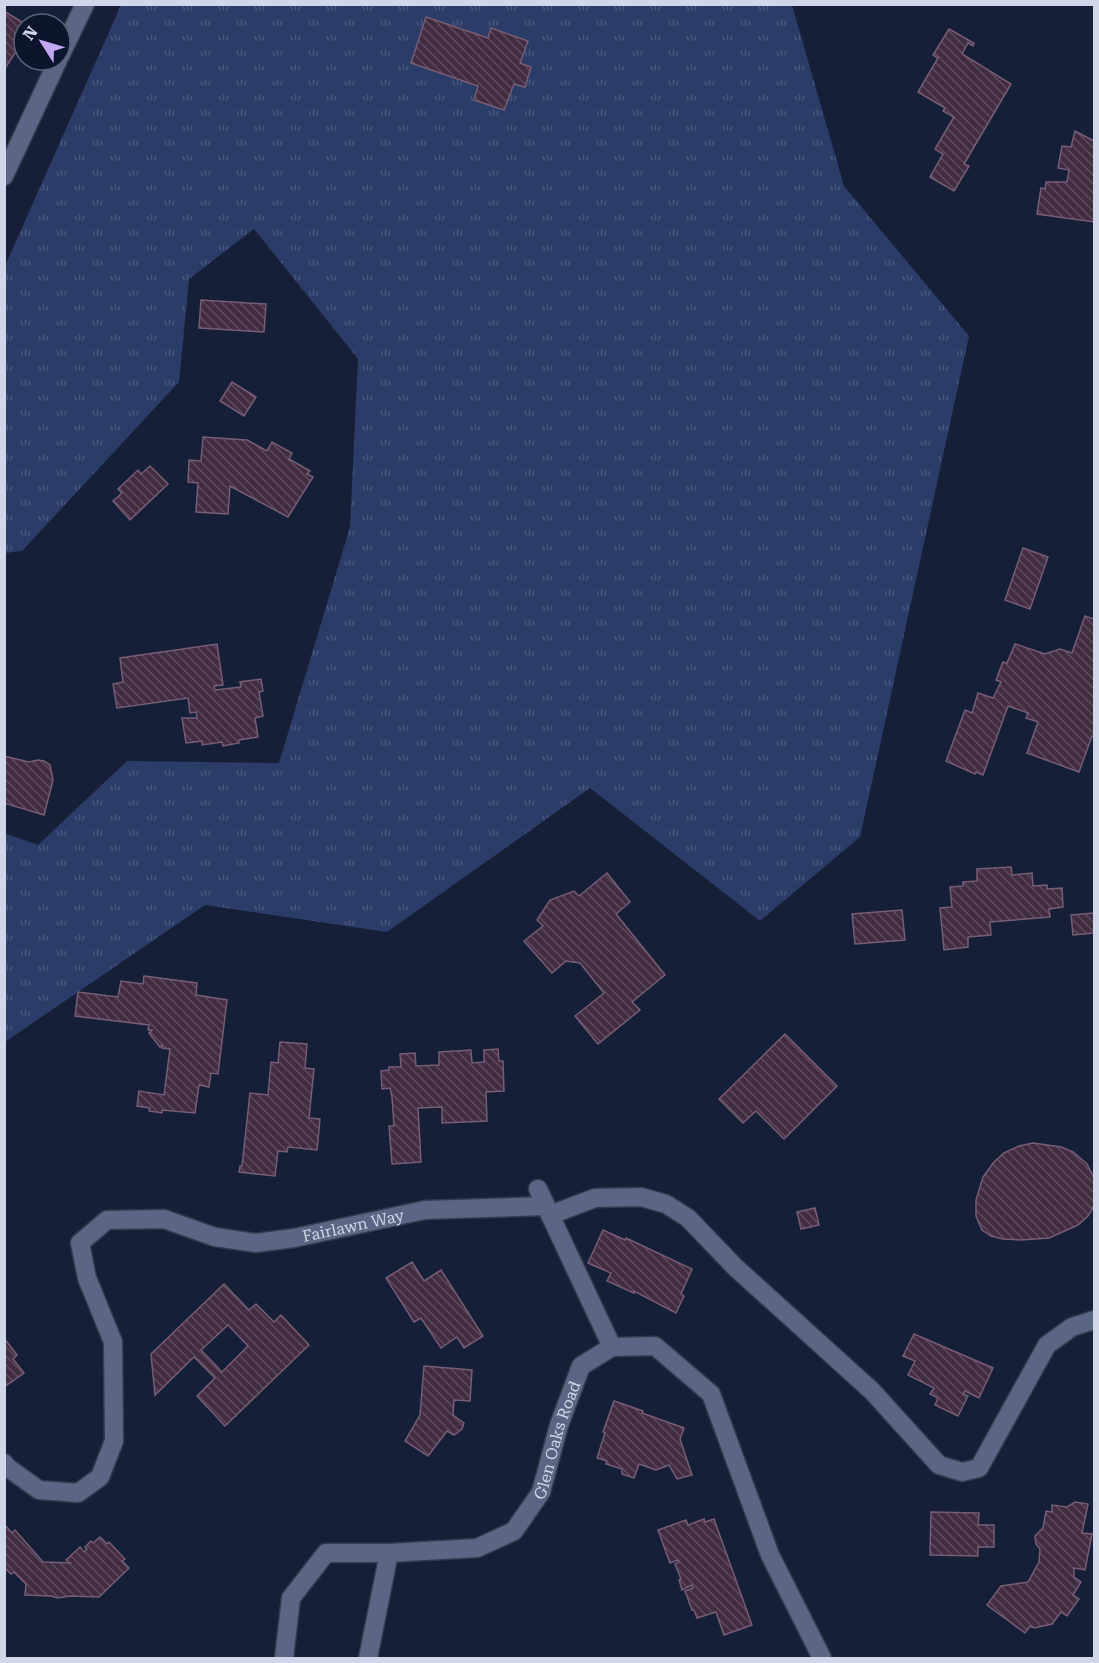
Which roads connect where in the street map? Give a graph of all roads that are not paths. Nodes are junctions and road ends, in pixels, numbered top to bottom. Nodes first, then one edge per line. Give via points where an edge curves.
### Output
1 (85, 4) edge
2 (72, 31) edge
3 (52, 72) edge
4 (4, 176) edge
5 (538, 1189) dead end
6 (548, 1210) junction
7 (1095, 1320) edge
8 (612, 1347) junction
9 (4, 1463) edge
10 (388, 1553) junction
11 (284, 1659) edge
12 (368, 1659) edge
13 (822, 1659) edge

1 - 2 street
3 - 4 street
5 - 6 street
6 - 7 street, Fairlawn Way via 595,1198 641,1197 666,1204 688,1218 735,1267 872,1391 939,1465 962,1472 979,1468 1047,1345 1072,1327
6 - 8 street
6 - 9 street, Fairlawn Way via 425,1210 256,1243 215,1237 164,1219 107,1220 80,1243 87,1278 113,1342 114,1441 100,1477 78,1493 39,1490
8 - 10 street, Glen Oaks Road via 581,1366 559,1425 541,1492 514,1531 477,1548
8 - 13 street via 655,1346 711,1394 771,1555
10 - 11 street, Glen Oaks Road via 326,1553 291,1598
10 - 12 street

